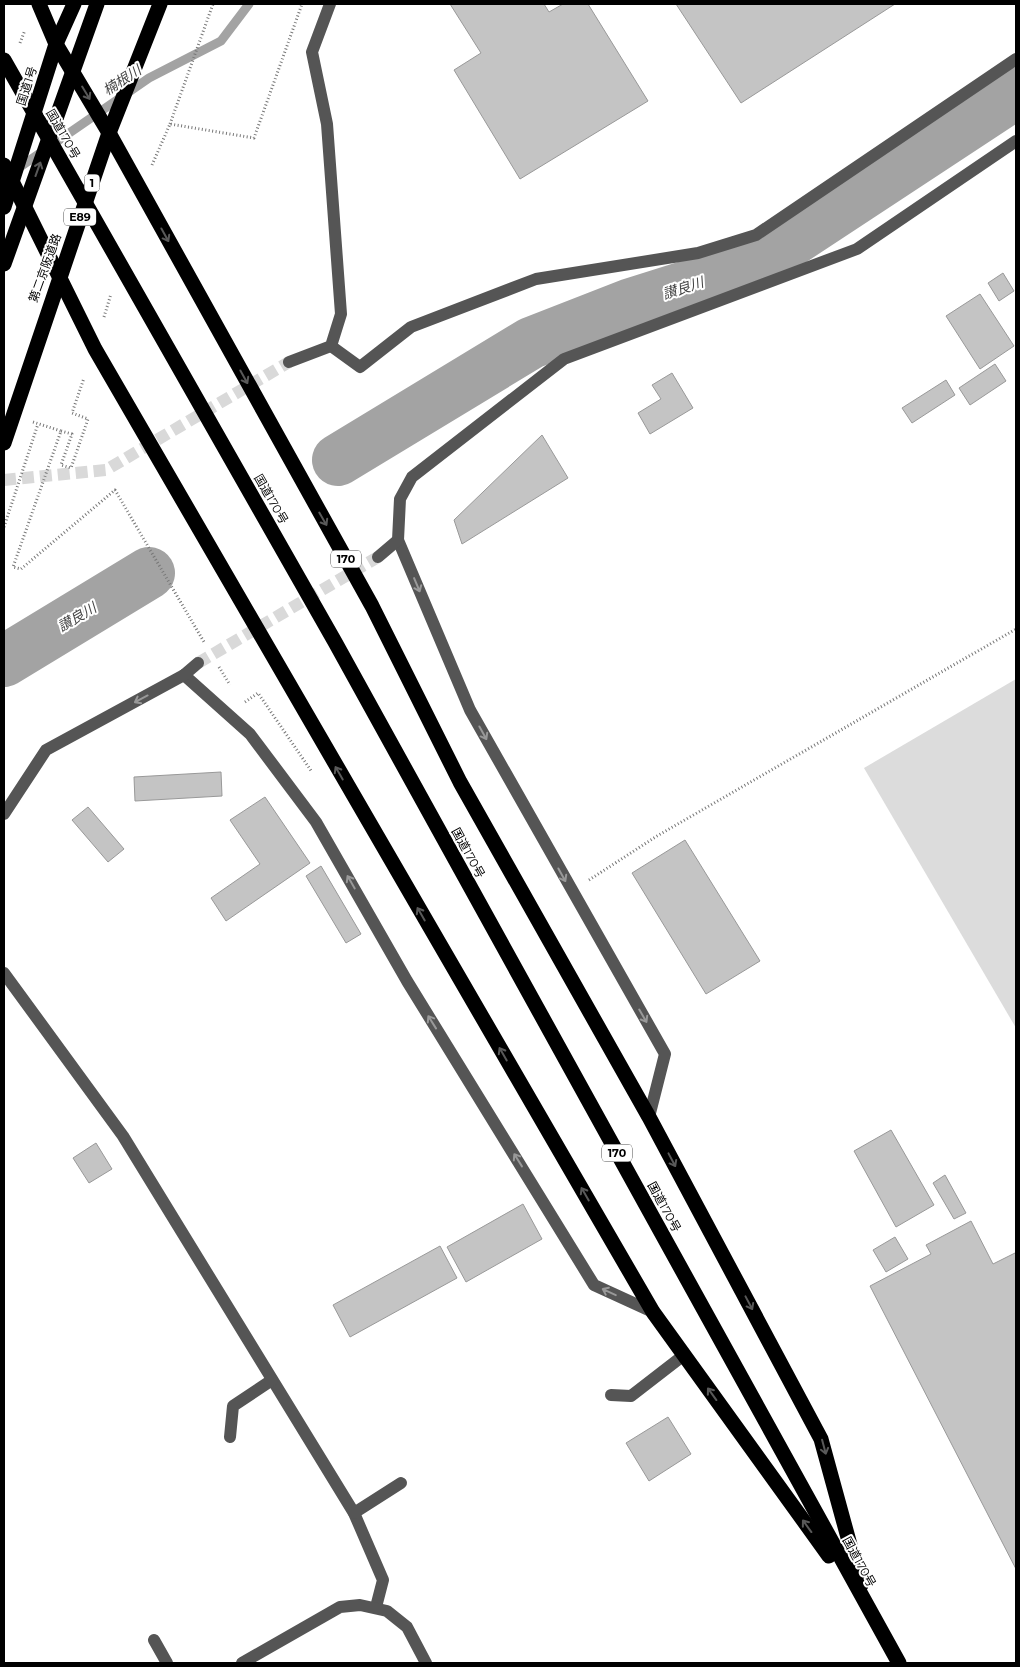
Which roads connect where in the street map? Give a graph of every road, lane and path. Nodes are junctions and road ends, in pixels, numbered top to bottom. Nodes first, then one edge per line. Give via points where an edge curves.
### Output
1 (39, 4) edge
2 (74, 4) edge
3 (96, 4) edge
4 (155, 4) edge
5 (160, 4) edge
6 (213, 4) edge
7 (330, 4) edge
8 (56, 44) junction
9 (4, 60) edge
10 (1016, 60) edge
11 (170, 124) dead end
12 (109, 133) junction
13 (1016, 141) edge
14 (4, 165) edge
15 (12, 180) junction
16 (4, 207) edge
17 (4, 264) edge
18 (60, 281) junction
19 (332, 346) junction
20 (289, 362) tunnel mouth
21 (38, 424) dead end
22 (4, 429) edge
23 (62, 431) dead end
24 (82, 432) dead end
25 (4, 443) edge
26 (4, 527) edge
27 (398, 540) junction
28 (378, 557) tunnel mouth
29 (1016, 629) edge
30 (198, 664) tunnel mouth
31 (184, 675) junction
32 (4, 814) edge
33 (572, 891) junction
34 (4, 972) edge
35 (649, 1117) junction
36 (653, 1312) junction
37 (684, 1355) junction
38 (272, 1380) junction
39 (611, 1395) dead end
40 (230, 1437) dead end
41 (402, 1483) dead end
42 (354, 1513) junction
43 (376, 1607) junction
44 (867, 1608) junction
45 (154, 1640) dead end
46 (167, 1663) edge
47 (242, 1663) edge
48 (426, 1663) edge
49 (899, 1663) edge

1 - 8 highway, 170
2 - 8 highway, 国道1号
17 -> 3 highway
4 - 22 highway, 第二京阪道路 / E89
5 - 12 highway, 1
6 - 11 path
7 - 19 street via 312,52 327,124 341,314
8 -> 12 highway, 170
8 - 15 highway, 国道1号
9 - 44 highway, 国道170号 / 170 via 335,642
10 - 19 street via 756,235 698,253 536,279 411,327 360,367
12 - 18 highway, 1
12 -> 35 highway, 170 via 372,606 460,782
13 - 27 street via 857,249 564,359 412,477 400,499
14 - 15 highway, 170
15 - 16 highway, 国道1号
15 - 18 highway, 170
18 - 25 highway, 1
36 -> 18 highway, 170 via 94,349
19 - 20 street
21 - 26 path
23 - 24 path via 72,434 61,465 71,468
27 - 28 street
27 -> 33 street via 470,710
29 - 33 path via 657,836
30 - 31 street
31 -> 32 street via 46,750
36 -> 31 street via 594,1285 407,981 316,822 250,734
33 -> 35 street via 664,1054
34 - 38 street via 123,1136
35 -> 44 highway, 170 via 821,1439
36 - 37 highway, 170
37 - 39 street via 631,1396
44 -> 37 highway, 170
38 - 40 street via 233,1406
38 - 42 street
41 - 42 street
42 - 43 street via 383,1580
43 - 47 street via 340,1607
43 - 48 street via 387,1611 407,1627
44 - 49 highway, 国道170号 / 170
45 - 46 street

